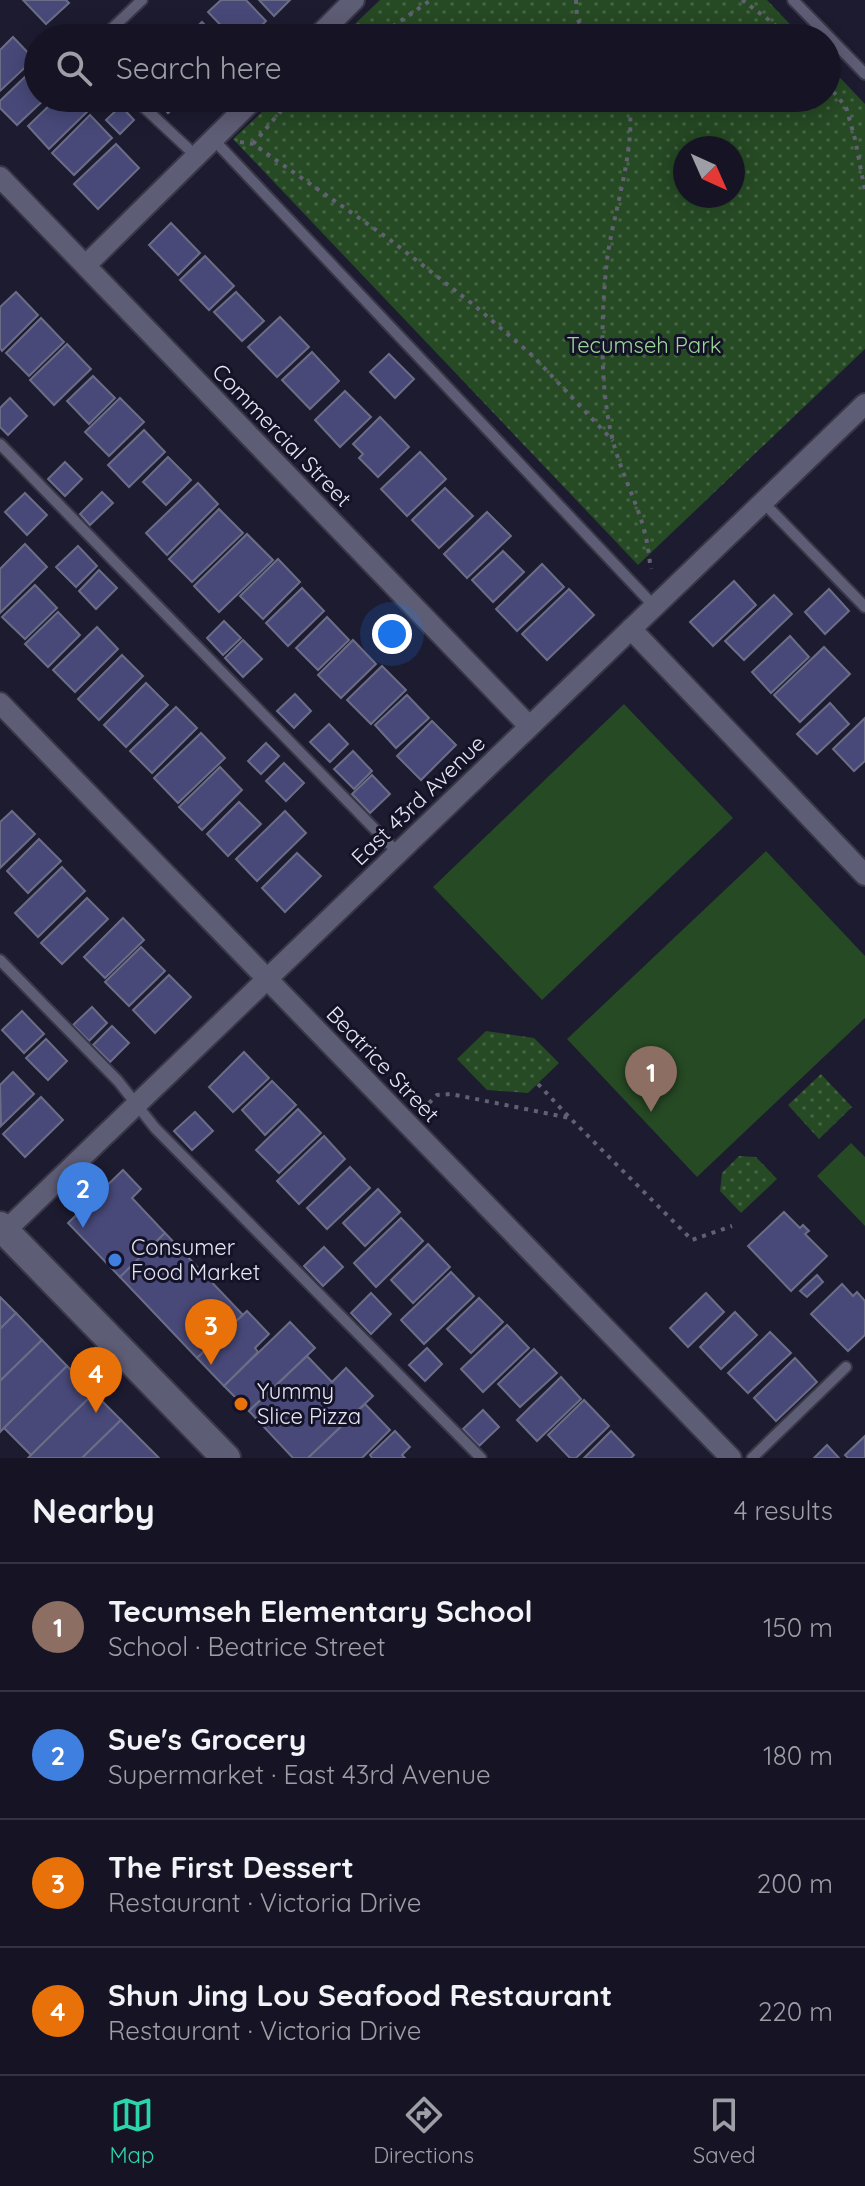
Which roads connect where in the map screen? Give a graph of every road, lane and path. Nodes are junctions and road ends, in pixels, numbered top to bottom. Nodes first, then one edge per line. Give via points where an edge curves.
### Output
1 (142, 0) edge
2 (354, 0) edge
3 (431, 0) edge
4 (576, 0) edge
5 (742, 0) edge
6 (793, 0) edge
7 (117, 24) edge
8 (330, 24) edge
9 (396, 24) edge
10 (580, 24) edge
11 (774, 24) edge
12 (816, 24) edge
13 (841, 49) edge
14 (865, 74) edge
15 (841, 101) edge
16 (149, 112) edge
17 (241, 112) edge
18 (280, 112) edge
19 (631, 112) edge
20 (213, 139) junction
21 (855, 139) junction
22 (253, 144) junction
23 (865, 144) edge
24 (196, 156) junction
25 (0, 177) edge
26 (865, 191) edge
27 (86, 265) junction
28 (865, 404) edge
29 (613, 441) junction
30 (0, 444) edge
31 (763, 502) junction
32 (651, 569) dead end
33 (655, 607) junction
34 (865, 607) edge
35 (631, 629) junction
36 (0, 703) edge
37 (529, 726) junction
38 (398, 853) junction
39 (865, 875) edge
40 (0, 960) edge
41 (267, 979) junction
42 (538, 1084) dead end
43 (429, 1103) dead end
44 (136, 1104) junction
45 (570, 1118) junction
46 (732, 1226) dead end
47 (3, 1229) edge
48 (846, 1367) dead end
49 (215, 1454) edge
50 (481, 1458) edge
51 (731, 1458) edge
52 (752, 1458) edge

1 - 7 lane
2 - 8 street
3 - 9 path
4 - 10 path
5 - 11 path
6 - 12 lane
13 - 14 lane
15 - 21 path
16 - 24 lane
17 - 20 street
18 - 22 path
19 - 29 path via 607,259 603,349
20 - 22 path
20 - 24 street
20 - 33 lane
21 - 23 path
21 - 26 path
22 - 29 path via 475,306 533,356
24 - 27 street
25 - 27 street, Commercial Street
27 - 37 street, Commercial Street
28 - 31 street, East 43rd Avenue
29 - 32 path via 645,533
30 - 38 lane
31 - 33 street, East 43rd Avenue
31 - 34 lane
33 - 35 street, East 43rd Avenue
35 - 37 street, East 43rd Avenue
35 - 39 street
36 - 41 street, Beatrice Street
37 - 38 street, East 43rd Avenue
38 - 41 street, East 43rd Avenue
40 - 44 lane
41 - 44 street, East 43rd Avenue
41 - 51 street, Beatrice Street
42 - 45 path
43 - 45 path via 437,1095 451,1094
44 - 47 street, East 43rd Avenue
44 - 50 lane
45 - 46 path via 692,1240
47 - 49 street
48 - 52 lane

